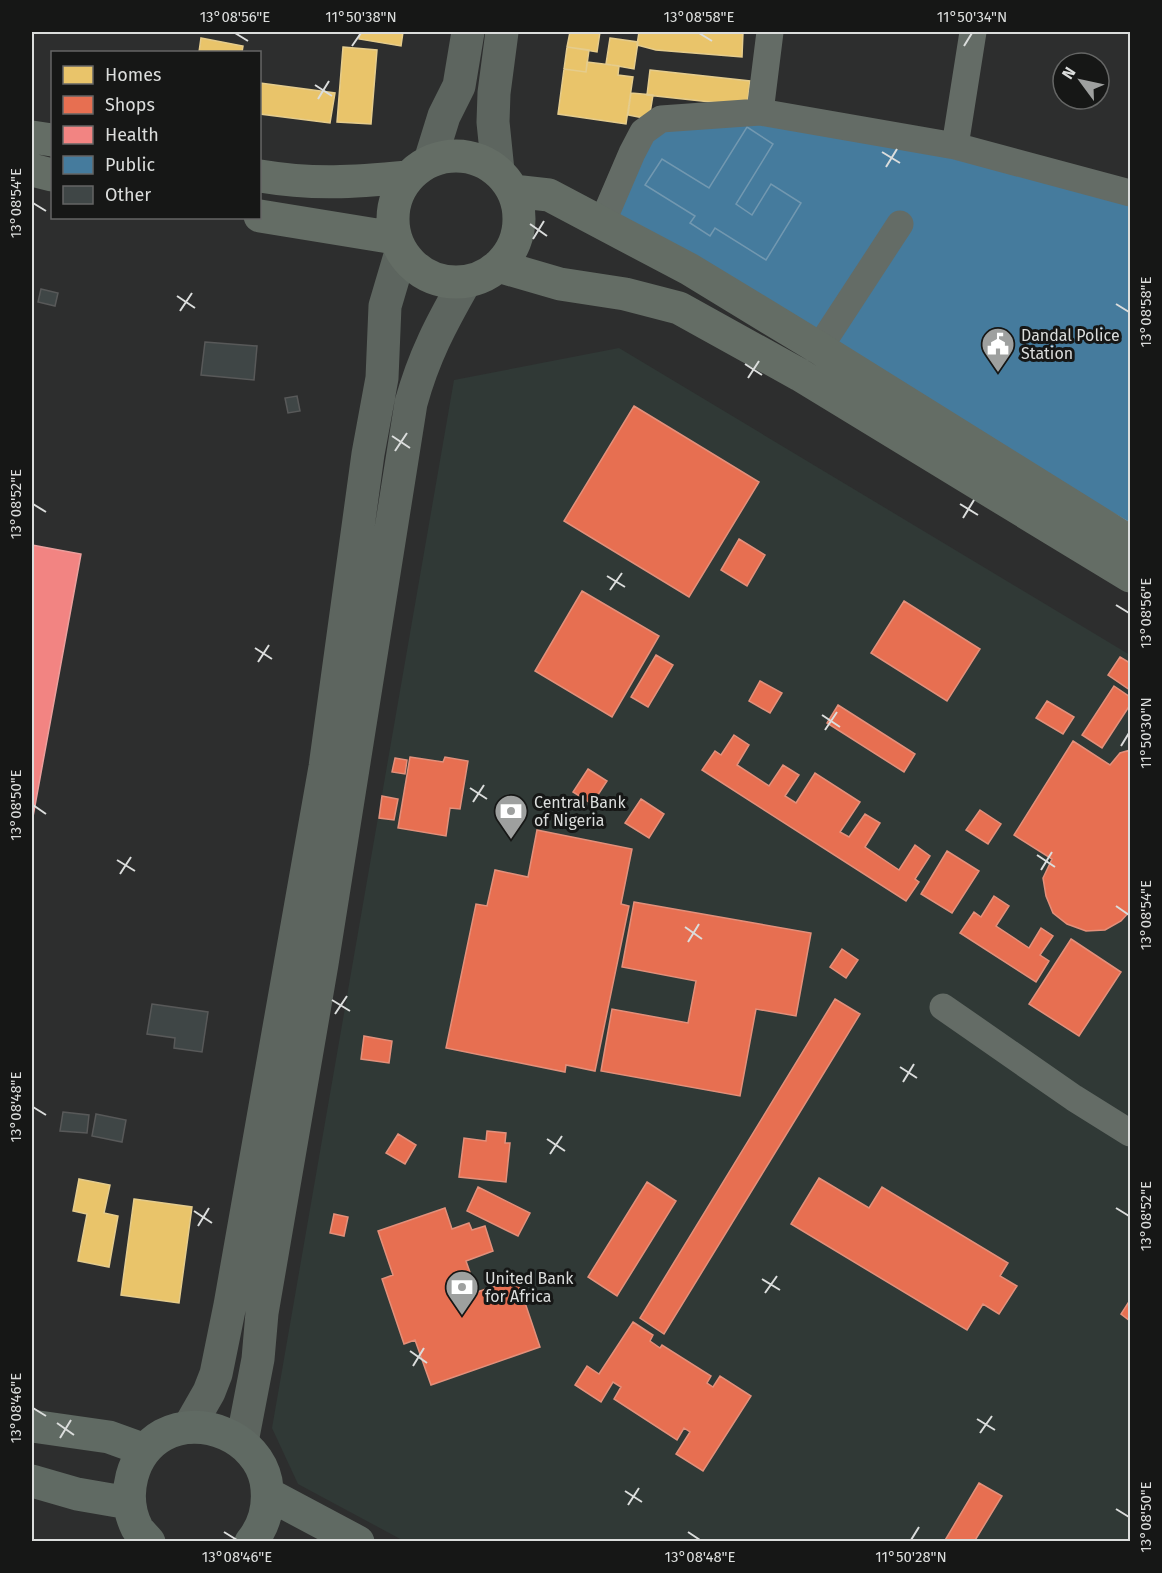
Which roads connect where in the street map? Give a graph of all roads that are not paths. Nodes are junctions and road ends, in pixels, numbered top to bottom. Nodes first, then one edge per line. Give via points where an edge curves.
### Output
1 (468, 32) edge
2 (502, 32) edge
3 (770, 32) edge
4 (973, 32) edge
5 (760, 112) junction
6 (32, 137) edge
7 (51, 140) edge
8 (955, 147) junction
9 (419, 169) junction
10 (32, 170) edge
11 (51, 175) edge
12 (261, 176) edge
13 (505, 181) junction
14 (1131, 193) edge
15 (261, 216) edge
16 (602, 223) junction
17 (900, 224) dead end
18 (398, 245) junction
19 (498, 266) junction
20 (465, 282) junction
21 (819, 348) junction
22 (1131, 542) edge
23 (1131, 576) edge
24 (943, 1007) dead end
25 (1131, 1133) edge
26 (32, 1426) edge
27 (189, 1428) junction
28 (242, 1442) junction
29 (145, 1450) junction
30 (32, 1481) edge
31 (268, 1494) junction
32 (129, 1503) junction
33 (149, 1542) edge
34 (251, 1542) edge
35 (357, 1542) edge

1 - 9 main road via 459,86
2 - 13 main road via 493,122
3 - 5 street
4 - 8 street
5 - 8 street
5 - 16 street via 661,119 643,132
6 - 7 main road
8 - 14 street
9 - 12 main road via 354,183
9 - 13 main road via 453,155 477,159
9 - 18 main road via 400,188 393,213
10 - 11 main road
13 - 16 main road via 549,195
13 - 19 main road via 519,211 518,231 511,250
15 - 18 main road
16 - 21 main road via 689,269
17 - 21 street
18 - 20 main road via 418,270 440,281
18 - 27 main road via 385,306 382,378 325,766 230,1305 216,1374
19 - 20 main road
19 - 23 main road via 560,284 625,294 679,308 800,375
20 - 28 main road via 420,370 411,403
21 - 22 main road
24 - 25 street
26 - 29 highway via 108,1437
27 - 28 highway via 217,1430
27 - 29 highway via 163,1435
28 - 31 highway via 264,1472
29 - 32 highway via 131,1475
30 - 32 highway
31 - 34 highway via 266,1515
31 - 35 highway
32 - 33 highway via 138,1529

